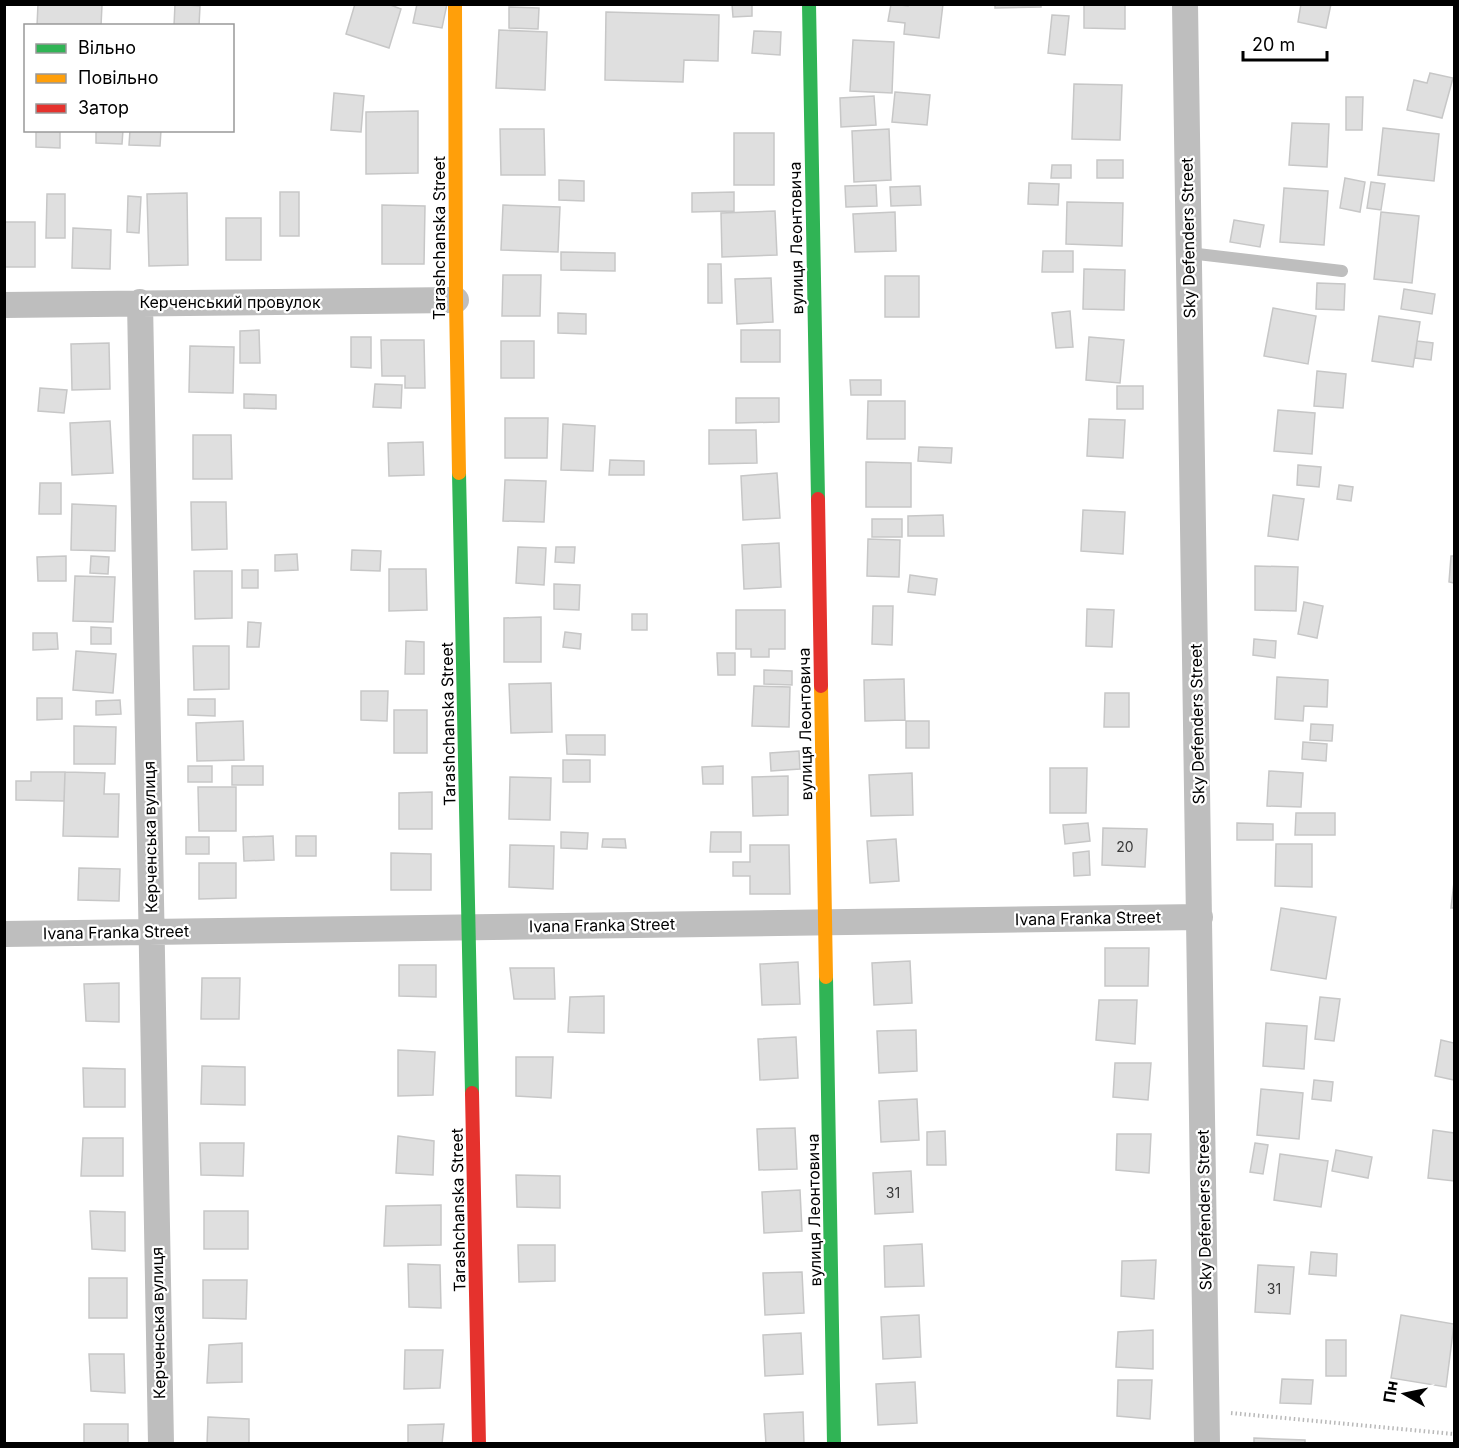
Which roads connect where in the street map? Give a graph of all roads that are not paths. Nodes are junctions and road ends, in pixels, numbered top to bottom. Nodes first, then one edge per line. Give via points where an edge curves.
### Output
1 (455, 4) edge
2 (809, 4) edge
3 (1185, 4) edge
4 (1189, 253) junction
5 (1342, 271) dead end
6 (456, 300) junction
7 (140, 302) junction
8 (4, 305) edge
9 (1200, 917) junction
10 (825, 922) junction
11 (468, 927) junction
12 (151, 932) junction
13 (4, 934) edge
14 (161, 1443) edge
15 (479, 1443) edge
16 (834, 1443) edge
17 (1207, 1443) edge

1 - 6 street, Tarashchanska Street
2 - 10 street, вулиця Леонтовича
3 - 4 street, Sky Defenders Street
4 - 5 lane
4 - 9 street, Sky Defenders Street
6 - 7 street, Керченський провулок
6 - 11 street, Tarashchanska Street
7 - 8 street, Керченський провулок
7 - 12 street, Керченська вулиця
9 - 10 street, Ivana Franka Street
9 - 17 street, Sky Defenders Street
10 - 11 street, Ivana Franka Street
10 - 16 street, вулиця Леонтовича
11 - 12 street, Ivana Franka Street
11 - 15 street, Tarashchanska Street
12 - 13 street, Ivana Franka Street
12 - 14 street, Керченська вулиця

